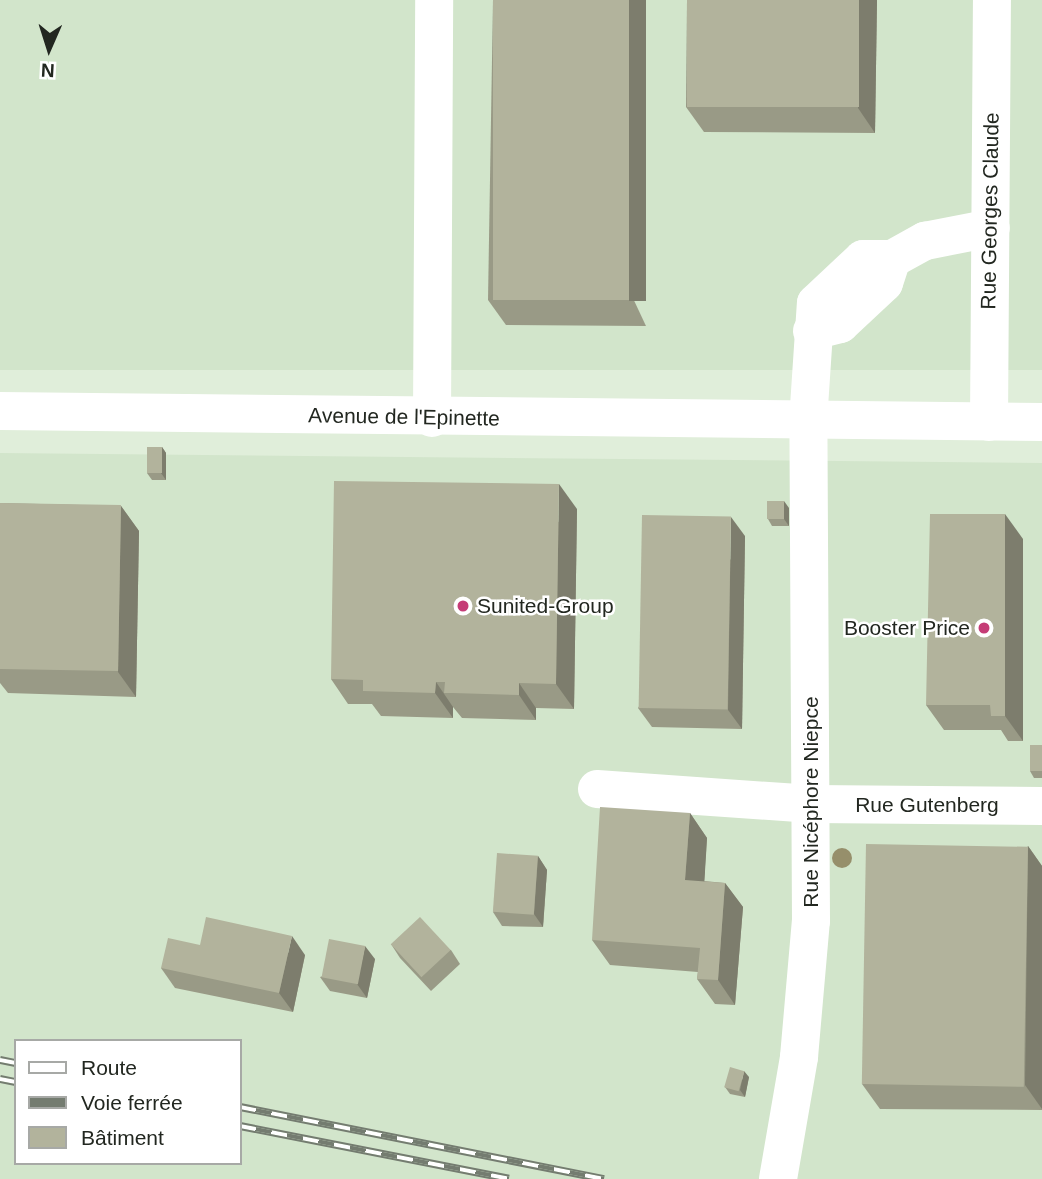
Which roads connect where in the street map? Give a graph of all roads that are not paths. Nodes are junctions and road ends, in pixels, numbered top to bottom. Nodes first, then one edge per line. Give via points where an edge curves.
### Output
1 (434, 0) edge
2 (992, 0) edge
3 (991, 228) junction
4 (0, 411) edge
5 (432, 418) junction
6 (808, 422) junction
7 (989, 422) junction
8 (1042, 422) edge
9 (597, 789) dead end
10 (813, 804) junction
11 (1042, 806) edge
12 (778, 1179) edge

1 - 5 street
2 - 3 street, Rue Georges Claude
3 - 6 street, Rue Nicéphore Niepce via 925,241 892,258 863,259 816,303
3 - 7 street, Rue Georges Claude
4 - 5 street, Avenue de l'Epinette
5 - 6 street, Avenue de l'Epinette
6 - 7 street, Avenue de l'Epinette
6 - 10 street, Rue Nicéphore Niepce
7 - 8 street
9 - 10 street, Rue Gutenberg
10 - 11 street, Rue Gutenberg
10 - 12 street, Rue Nicéphore Niepce via 811,921 799,1057

